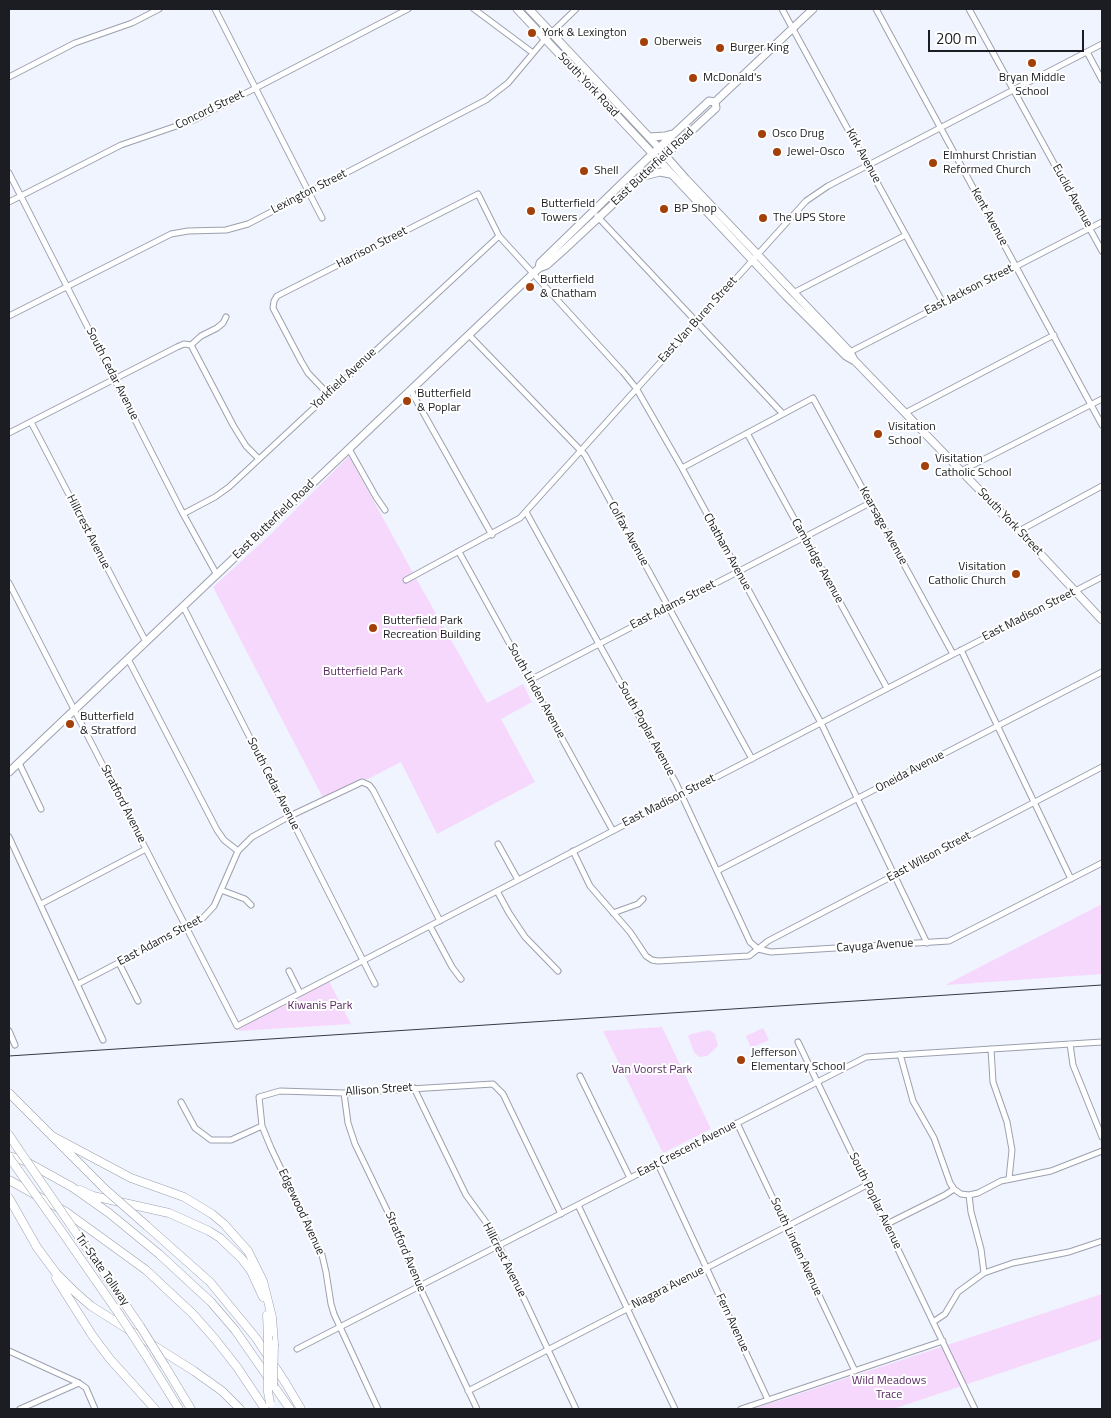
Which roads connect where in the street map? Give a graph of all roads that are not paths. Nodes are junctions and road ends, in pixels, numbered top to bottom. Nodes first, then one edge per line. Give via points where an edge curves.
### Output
1 (159, 9) edge
2 (214, 9) edge
3 (408, 9) edge
4 (474, 9) edge
5 (517, 9) edge
6 (530, 9) edge
7 (576, 9) edge
8 (782, 9) edge
9 (814, 9) edge
10 (876, 9) edge
11 (969, 9) edge
12 (793, 28) junction
13 (551, 32) junction
14 (545, 39) junction
15 (1102, 44) edge
16 (1087, 52) junction
17 (533, 53) junction
18 (9, 77) edge
19 (1102, 80) edge
20 (255, 88) junction
21 (1014, 90) junction
22 (715, 102) junction
23 (941, 128) junction
24 (675, 133) junction
25 (649, 137) junction
26 (659, 148) junction
27 (652, 154) junction
28 (665, 156) junction
29 (659, 162) junction
30 (868, 166) junction
31 (9, 173) edge
32 (672, 175) junction
33 (643, 176) junction
34 (309, 192) junction
35 (478, 194) joint
36 (21, 196) junction
37 (9, 202) edge
38 (592, 211) junction
39 (322, 218) dead end
40 (599, 218) junction
41 (1102, 222) edge
42 (1090, 228) junction
43 (906, 235) junction
44 (499, 236) junction
45 (1102, 251) edge
46 (755, 257) junction
47 (1016, 266) junction
48 (539, 268) junction
49 (533, 274) junction
50 (66, 286) junction
51 (793, 293) junction
52 (943, 304) junction
53 (9, 316) edge
54 (226, 317) dead end
55 (697, 322) junction
56 (469, 335) junction
57 (1054, 335) junction
58 (191, 345) junction
59 (850, 352) junction
60 (854, 360) junction
61 (115, 379) junction
62 (636, 388) junction
63 (411, 390) junction
64 (328, 394) junction
65 (1102, 398) edge
66 (1091, 404) junction
67 (905, 413) junction
68 (783, 414) junction
69 (31, 422) junction
70 (1102, 425) edge
71 (9, 433) edge
72 (747, 433) junction
73 (349, 449) junction
74 (580, 451) junction
75 (259, 458) junction
76 (682, 468) junction
77 (961, 471) junction
78 (1102, 486) edge
79 (870, 503) junction
80 (385, 510) dead end
81 (526, 512) junction
82 (183, 514) junction
83 (1019, 531) junction
84 (492, 535) junction
85 (804, 537) junction
86 (459, 552) junction
87 (738, 571) junction
88 (217, 575) junction
89 (1102, 577) edge
90 (406, 580) dead end
91 (9, 583) edge
92 (1076, 591) junction
93 (183, 606) junction
94 (668, 608) junction
95 (1102, 620) edge
96 (146, 642) junction
97 (598, 644) junction
98 (961, 650) junction
99 (954, 654) junction
100 (128, 659) junction
101 (1102, 672) edge
102 (530, 680) junction
103 (887, 688) junction
104 (74, 710) junction
105 (821, 723) junction
106 (998, 726) junction
107 (752, 758) junction
108 (19, 763) junction
109 (1102, 767) edge
110 (9, 772) edge
111 (681, 795) junction
112 (858, 800) junction
113 (1034, 802) junction
114 (41, 809) dead end
115 (290, 816) junction
116 (613, 831) junction
117 (9, 837) edge
118 (498, 844) dead end
119 (146, 849) junction
120 (238, 851) junction
121 (573, 851) junction
122 (1102, 863) edge
123 (717, 871) junction
124 (895, 875) junction
125 (1071, 879) junction
126 (518, 880) junction
127 (221, 890) junction
128 (497, 891) junction
129 (643, 899) dead end
130 (41, 904) junction
131 (251, 905) dead end
132 (613, 913) junction
133 (440, 921) junction
134 (430, 926) junction
135 (186, 928) junction
136 (926, 942) junction
137 (758, 949) junction
138 (363, 961) junction
139 (119, 963) junction
140 (289, 971) dead end
141 (558, 971) dead end
142 (461, 979) dead end
143 (78, 984) junction
144 (375, 984) dead end
145 (300, 993) junction
146 (138, 1001) dead end
147 (236, 1026) joint
148 (9, 1031) edge
149 (103, 1040) dead end
150 (798, 1042) dead end
151 (1102, 1042) edge
152 (1070, 1044) junction
153 (15, 1045) dead end
154 (991, 1049) junction
155 (900, 1054) junction
156 (580, 1076) dead end
157 (817, 1081) junction
158 (414, 1088) junction
159 (344, 1092) junction
160 (9, 1093) edge
161 (259, 1097) joint
162 (181, 1102) dead end
163 (737, 1123) junction
164 (262, 1126) junction
165 (9, 1135) edge
166 (52, 1136) junction
167 (1102, 1137) edge
168 (1102, 1151) edge
169 (9, 1156) edge
170 (658, 1164) junction
171 (630, 1178) junction
172 (1009, 1179) junction
173 (9, 1180) edge
174 (867, 1185) junction
175 (72, 1187) junction
176 (954, 1189) junction
177 (969, 1195) junction
178 (9, 1198) edge
179 (578, 1205) junction
180 (561, 1214) junction
181 (886, 1224) junction
182 (786, 1227) junction
183 (1102, 1241) edge
184 (36, 1246) junction
185 (499, 1246) junction
186 (707, 1268) junction
187 (984, 1273) junction
188 (420, 1287) junction
189 (627, 1309) junction
190 (933, 1322) junction
191 (340, 1328) junction
192 (942, 1341) junction
193 (297, 1349) dead end
194 (548, 1350) junction
195 (9, 1352) edge
196 (855, 1371) junction
197 (78, 1383) junction
198 (468, 1392) junction
199 (768, 1400) junction
200 (268, 1407) edge
201 (20, 1409) edge
202 (95, 1409) edge
203 (155, 1409) edge
204 (179, 1409) edge
205 (191, 1409) edge
206 (240, 1409) edge
207 (290, 1409) edge
208 (300, 1409) edge
209 (378, 1409) edge
210 (476, 1409) edge
211 (576, 1409) edge
212 (675, 1409) edge
213 (741, 1409) edge
214 (975, 1409) edge

1 - 18 street via 132,23 75,44
2 - 20 street
3 - 20 street, Concord Street
4 - 17 street
5 - 14 main road, South York Road
6 - 13 main road, South York Road
7 - 13 street, Lexington Street
8 - 12 street, Kirk Avenue
9 - 12 main road, East Butterfield Road
10 - 23 street, Kent Avenue
11 - 21 street, Euclid Avenue
12 - 22 main road, East Butterfield Road
12 - 30 street, Kirk Avenue
13 - 14 street, Lexington Street
13 - 25 main road, South York Road
14 - 17 street, Lexington Street
14 - 27 main road, South York Road
15 - 16 street, East Van Buren Street
16 - 19 street
16 - 21 street, East Van Buren Street
17 - 34 street, Lexington Street via 508,82 486,100
20 - 34 street
20 - 36 street, Concord Street via 185,124 121,145
21 - 23 street, East Van Buren Street
21 - 42 street, Euclid Avenue
22 - 24 main road, East Butterfield Road via 709,101
22 - 28 main road, East Butterfield Road via 716,108
23 - 30 street, East Van Buren Street
23 - 47 street, Kent Avenue
24 - 25 main road
24 - 26 main road, East Butterfield Road
25 - 26 main road, South York Road
26 - 27 main road, East Butterfield Road
26 - 28 main road, South York Street
27 - 29 main road, South York Road
27 - 38 main road, East Butterfield Road
28 - 29 main road, East Butterfield Road
28 - 46 main road, South York Street
29 - 32 main road, South York Street
29 - 33 main road, East Butterfield Road
30 - 43 street, Kirk Avenue
30 - 46 street, East Van Buren Street via 806,201
31 - 36 street, South Cedar Avenue
32 - 33 main road via 660,172
32 - 46 main road, South York Street
33 - 40 main road, East Butterfield Road
34 - 39 street
34 - 50 street, Lexington Street via 238,227 171,234
35 - 44 street, Chatham Avenue
35 - 64 street, Harrison Street via 277,296 273,308 303,365
36 - 37 street, Concord Street
36 - 50 street, South Cedar Avenue
38 - 40 street
38 - 48 main road, East Butterfield Road via 540,263
40 - 48 main road, East Butterfield Road via 547,266
40 - 55 street
41 - 42 street, East Jackson Street
42 - 45 street, Euclid Avenue
42 - 47 street, East Jackson Street
43 - 51 street
43 - 52 street, Kirk Avenue
44 - 49 street, Chatham Avenue
44 - 64 street, Yorkfield Avenue
46 - 51 main road, South York Street
46 - 55 street, East Van Buren Street
46 - 60 main road, South York Street via 846,356
47 - 52 street, East Jackson Street
47 - 57 street, Kent Avenue
48 - 49 main road, East Butterfield Road
49 - 56 main road, East Butterfield Road
49 - 62 street, Chatham Avenue
50 - 53 street, Lexington Street
50 - 61 street, South Cedar Avenue
51 - 59 main road, South York Street
52 - 59 street, East Jackson Street
54 - 58 street via 218,328
55 - 62 street, East Van Buren Street
55 - 68 street
56 - 63 main road, East Butterfield Road
56 - 74 street, Colfax Avenue
57 - 66 street, Kent Avenue
57 - 67 street
58 - 61 street via 176,347
58 - 75 street via 232,425
59 - 60 main road, South York Street
60 - 67 main road, South York Street
61 - 69 street
61 - 82 street, South Cedar Avenue
62 - 74 street, East Van Buren Street
62 - 76 street, Chatham Avenue
63 - 73 main road, East Butterfield Road
63 - 84 street
64 - 75 street, Yorkfield Avenue
65 - 66 street
66 - 70 street, Kent Avenue
66 - 77 street
67 - 77 main road, South York Street
68 - 72 street
68 - 79 street, Kearsage Avenue via 813,398
69 - 71 street
69 - 96 street, Hillcrest Avenue
72 - 76 street
72 - 85 street, Cambridge Avenue
73 - 80 street
73 - 88 main road, East Butterfield Road
74 - 81 street, East Van Buren Street
74 - 94 street, Colfax Avenue
75 - 82 street, Yorkfield Avenue via 222,492
76 - 87 street, Chatham Avenue
77 - 83 main road, South York Street
78 - 83 street
79 - 85 street, East Adams Street
79 - 99 street, Kearsage Avenue
81 - 84 street, East Van Buren Street
81 - 97 street, South Poplar Avenue
82 - 88 street, South Cedar Avenue
83 - 92 main road, South York Street
84 - 86 street, East Van Buren Street
85 - 87 street, East Adams Street
85 - 103 street, Cambridge Avenue
86 - 90 street, East Van Buren Street
86 - 102 street, South Linden Avenue
87 - 94 street, East Adams Street
87 - 105 street, Chatham Avenue
88 - 93 main road, East Butterfield Road
89 - 92 street, East Madison Street
91 - 104 street, Stratford Avenue
92 - 95 main road, South York Street
92 - 98 street, East Madison Street
93 - 96 main road, East Butterfield Road
93 - 115 street, South Cedar Avenue
94 - 97 street, East Adams Street
94 - 107 street, Colfax Avenue
96 - 100 main road, East Butterfield Road
97 - 102 street, East Adams Street
97 - 111 street, South Poplar Avenue
98 - 99 street, East Madison Street
98 - 106 street
99 - 103 street, East Madison Street
100 - 104 main road, East Butterfield Road
100 - 120 street via 217,830
101 - 106 street, Oneida Avenue
102 - 116 street, South Linden Avenue
103 - 105 street, East Madison Street
104 - 108 main road, East Butterfield Road
104 - 119 street, Stratford Avenue
105 - 107 street, East Madison Street
105 - 112 street, Chatham Avenue
106 - 112 street, Oneida Avenue
106 - 113 street
107 - 111 street, East Madison Street
108 - 110 main road, East Butterfield Road
108 - 114 street
109 - 113 street, East Wilson Street
111 - 116 street, East Madison Street
111 - 123 street, South Poplar Avenue
112 - 123 street, Oneida Avenue
112 - 124 street, Chatham Avenue
113 - 124 street, East Wilson Street
113 - 125 street
115 - 120 street, East Adams Street via 252,837
115 - 133 street, East Adams Street via 357,784 366,783 373,790
115 - 138 street, South Cedar Avenue
116 - 121 street, East Madison Street
117 - 130 street
118 - 126 street
119 - 130 street
119 - 135 street, Stratford Avenue
120 - 127 street, East Adams Street
121 - 126 street, East Madison Street
121 - 132 street, Cayuga Avenue via 588,884
122 - 125 street, Cayuga Avenue
123 - 137 street, South Poplar Avenue via 750,942
124 - 136 street, Chatham Avenue
124 - 137 street, East Wilson Street
125 - 136 street, Cayuga Avenue via 956,939
126 - 128 street, East Madison Street
127 - 131 street via 245,899
127 - 135 street, East Adams Street via 207,916
128 - 133 street, East Madison Street
128 - 141 street via 520,930
129 - 132 street
130 - 143 street
132 - 137 street, Cayuga Avenue via 652,960 748,956
133 - 134 street, East Madison Street
134 - 138 street, East Madison Street
134 - 142 street
135 - 139 street, East Adams Street
135 - 147 street, Stratford Avenue
136 - 137 street, Cayuga Avenue via 771,952
138 - 144 street, South Cedar Avenue
138 - 145 street, East Madison Street
139 - 143 street, East Adams Street
139 - 146 street
140 - 145 street
143 - 149 street
145 - 147 street, East Madison Street
148 - 153 street
150 - 157 street, South Poplar Avenue
151 - 152 street, East Crescent Avenue
152 - 154 street, East Crescent Avenue
152 - 167 street via 1073,1065
154 - 155 street, East Crescent Avenue
154 - 172 street via 993,1082 1007,1122 1012,1150
155 - 157 street, East Crescent Avenue via 866,1057
155 - 176 street via 914,1101 934,1138
156 - 171 street
157 - 163 street, East Crescent Avenue
157 - 174 street, South Poplar Avenue
158 - 159 street, Allison Street
158 - 180 street, Allison Street via 481,1083 498,1088
158 - 185 street, Hillcrest Avenue via 466,1195 491,1229
159 - 161 street, Allison Street via 280,1091
159 - 188 street, Stratford Avenue via 352,1135
160 - 166 highway
161 - 164 street, Edgewood Avenue
162 - 164 street via 195,1128 211,1140 231,1140
163 - 170 street, East Crescent Avenue
163 - 182 street, South Linden Avenue
164 - 191 street, Edgewood Avenue via 322,1255 331,1304
165 - 205 highway, Tri-State Tollway, bridge via 140,1326
166 - 200 highway, bridge via 131,1178 198,1205 224,1224 248,1251 263,1281 272,1317 272,1390
166 - 208 highway, bridge via 106,1190 210,1282 256,1338
168 - 172 street via 1051,1171
169 - 175 highway via 25,1161
169 - 204 highway, Tri-State Tollway, bridge via 119,1314
170 - 171 street, East Crescent Avenue
170 - 186 street, Fern Avenue
171 - 179 street, East Crescent Avenue
172 - 177 street
173 - 200 highway via 66,1212 157,1280 194,1314
174 - 181 street, South Poplar Avenue
174 - 182 street, Niagara Avenue
175 - 200 highway, bridge via 93,1196 169,1213 195,1224 220,1238 242,1259 258,1285 268,1319
175 - 207 highway via 132,1231 211,1302 235,1330
176 - 177 street
176 - 181 street
177 - 187 street
178 - 184 highway
179 - 180 street, East Crescent Avenue
179 - 189 street
180 - 185 street, East Crescent Avenue
181 - 190 street, South Poplar Avenue
182 - 186 street, Niagara Avenue
182 - 196 street, South Linden Avenue
183 - 187 street
184 - 203 highway via 92,1335
184 - 206 highway via 56,1273 91,1306 194,1371
185 - 188 street, East Crescent Avenue
185 - 194 street, Hillcrest Avenue
186 - 189 street, Niagara Avenue
186 - 199 street, Fern Avenue
187 - 190 street via 958,1292 945,1314
188 - 191 street, East Crescent Avenue
188 - 198 street, Stratford Avenue
189 - 194 street, Niagara Avenue
189 - 212 street
190 - 192 street, South Poplar Avenue
191 - 193 street, East Crescent Avenue
191 - 209 street, Edgewood Avenue
192 - 196 street
192 - 214 street
194 - 198 street, Niagara Avenue
194 - 211 street, Hillcrest Avenue
195 - 197 street
196 - 199 street
197 - 201 street
197 - 202 street via 86,1388
198 - 210 street, Stratford Avenue
199 - 213 street

